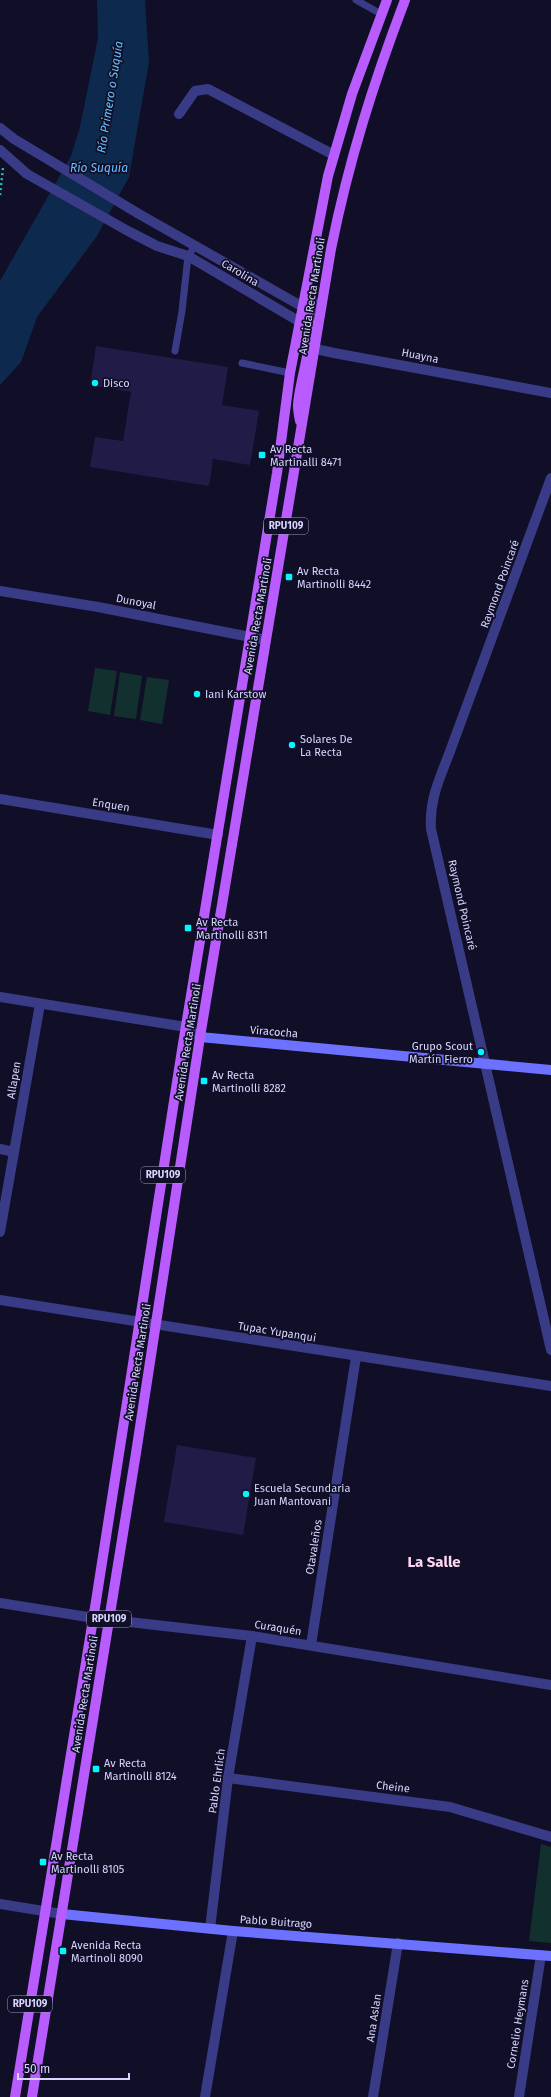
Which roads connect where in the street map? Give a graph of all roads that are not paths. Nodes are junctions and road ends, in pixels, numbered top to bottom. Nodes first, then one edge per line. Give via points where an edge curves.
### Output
1 (356, 0) edge
2 (387, 0) edge
3 (405, 0) edge
4 (381, 14) junction
5 (179, 114) dead end
6 (0, 128) edge
7 (14, 138) junction
8 (2, 152) edge
9 (334, 156) junction
10 (195, 246) junction
11 (188, 256) junction
12 (324, 295) junction
13 (303, 307) junction
14 (305, 322) junction
15 (310, 334) junction
16 (316, 349) junction
17 (175, 351) dead end
18 (242, 363) dead end
19 (290, 373) junction
20 (551, 393) edge
21 (301, 433) junction
22 (551, 478) edge
23 (0, 591) edge
24 (250, 637) junction
25 (266, 640) junction
26 (0, 799) edge
27 (218, 835) junction
28 (0, 998) edge
29 (40, 1004) junction
30 (186, 1027) junction
31 (200, 1037) junction
32 (486, 1064) junction
33 (551, 1070) edge
34 (0, 1149) edge
35 (14, 1152) junction
36 (0, 1232) edge
37 (0, 1300) edge
38 (140, 1323) junction
39 (155, 1325) junction
40 (551, 1350) edge
41 (356, 1357) junction
42 (551, 1386) edge
43 (0, 1603) edge
44 (94, 1618) junction
45 (109, 1618) junction
46 (252, 1636) junction
47 (311, 1645) junction
48 (551, 1685) edge
49 (228, 1778) junction
50 (551, 1837) edge
51 (0, 1904) edge
52 (46, 1911) junction
53 (62, 1914) junction
54 (210, 1929) junction
55 (233, 1931) junction
56 (398, 1943) junction
57 (546, 1956) edge
58 (15, 2097) edge
59 (32, 2097) edge
60 (205, 2097) edge
61 (373, 2097) edge
62 (519, 2097) edge

1 - 4 lane
2 - 4 main road, Avenida Recta Martinoli / RPU109
3 - 12 main road, Avenida Recta Martinoli / RPU109 via 359,130 336,224
4 - 9 main road, Avenida Recta Martinoli / RPU109 via 352,94
5 - 9 street via 195,91 208,89
6 - 7 street
7 - 8 street
7 - 10 street, Carolina
8 - 11 street, Carolina via 27,174 128,231 157,246
9 - 13 main road, Avenida Recta Martinoli / RPU109
10 - 11 lane
10 - 13 street, Carolina
11 - 14 street, Carolina
11 - 17 lane
12 - 14 street
12 - 16 main road, Avenida Recta Martinoli / RPU109
13 - 14 main road, Avenida Recta Martinoli / RPU109
14 - 15 street
14 - 19 main road, Avenida Recta Martinoli / RPU109
15 - 16 street
15 - 21 main road via 298,405
16 - 20 street, Huayna
16 - 21 main road, Avenida Recta Martinoli / RPU109
18 - 19 lane
19 - 24 main road, Avenida Recta Martinoli / RPU109
21 - 25 main road, Avenida Recta Martinoli / RPU109
22 - 32 street, Raymond Poincaré via 432,799 430,813 433,836
23 - 24 street, Dunoyal
24 - 25 street, Dunoyal
24 - 27 main road, Avenida Recta Martinoli / RPU109
25 - 31 main road, Avenida Recta Martinoli / RPU109
26 - 27 street, Enquen
27 - 30 main road, Avenida Recta Martinoli / RPU109
28 - 29 street
29 - 30 street
29 - 35 street, Allapen
30 - 31 street
30 - 38 main road, Avenida Recta Martinoli / RPU109
31 - 32 main road, Viracocha
31 - 39 main road, Avenida Recta Martinoli / RPU109
32 - 33 main road, Viracocha
32 - 40 street, Raymond Poincaré
34 - 35 street
35 - 36 street, Allapen
37 - 38 street, Tupac Yupanqui
38 - 39 street, Tupac Yupanqui
38 - 44 main road, Avenida Recta Martinoli / RPU109
39 - 41 street, Tupac Yupanqui
39 - 45 main road, Avenida Recta Martinoli / RPU109
41 - 42 street, Tupac Yupanqui
41 - 47 street, Otavaleños
43 - 44 street, Curaquén
44 - 45 street, Curaquén
44 - 52 main road, Avenida Recta Martinoli / RPU109
45 - 46 street, Curaquén
45 - 53 main road, Avenida Recta Martinoli / RPU109
46 - 47 street, Curaquén
46 - 49 street, Pablo Ehrlich
47 - 48 street, Curaquén
49 - 50 street, Cheine via 450,1807
49 - 54 street, Pablo Ehrlich
51 - 52 street, Pablo Buitrago
52 - 53 street, Pablo Buitrago
52 - 58 main road, Avenida Recta Martinoli / RPU109
53 - 54 main road, Pablo Buitrago
53 - 59 main road, Avenida Recta Martinoli / RPU109
54 - 55 main road, Pablo Buitrago
55 - 56 main road, Pablo Buitrago
55 - 60 street
56 - 57 main road, Pablo Buitrago
56 - 61 street, Ana Aslan
57 - 62 street, Cornelio Heymans

